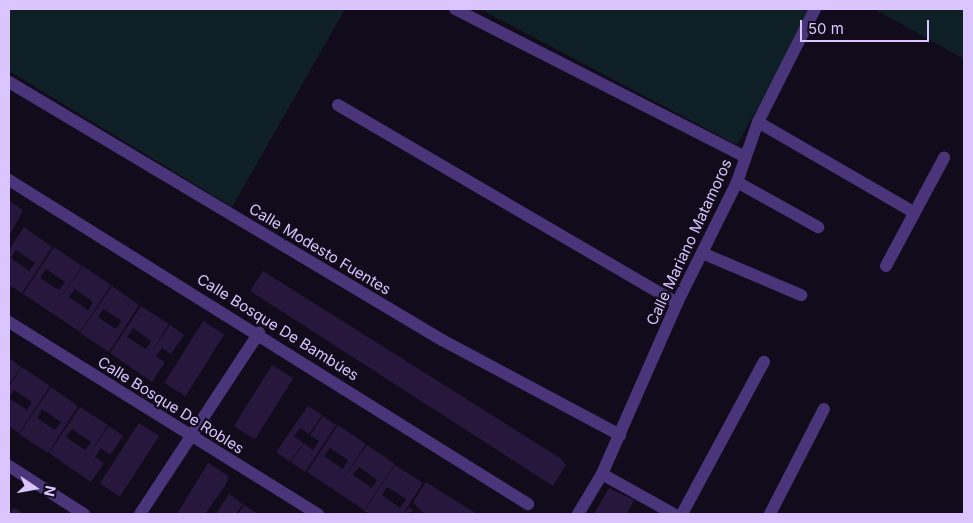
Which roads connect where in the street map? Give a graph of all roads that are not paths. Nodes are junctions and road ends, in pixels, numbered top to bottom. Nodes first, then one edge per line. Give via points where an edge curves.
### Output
1 (454, 9) edge
2 (815, 9) edge
3 (9, 82) edge
4 (338, 105) dead end
5 (758, 122) junction
6 (746, 157) junction
7 (944, 158) dead end
8 (9, 180) edge
9 (737, 182) junction
10 (915, 213) junction
11 (818, 227) dead end
12 (702, 253) junction
13 (886, 266) dead end
14 (801, 295) dead end
15 (677, 303) junction
16 (9, 322) edge
17 (259, 333) junction
18 (764, 362) dead end
19 (824, 409) dead end
20 (620, 435) junction
21 (191, 438) junction
22 (9, 466) edge
23 (602, 474) junction
24 (528, 504) dead end
25 (84, 514) edge
26 (140, 514) edge
27 (318, 514) edge
28 (578, 514) edge
29 (674, 514) edge
30 (682, 514) edge
31 (770, 514) edge

1 - 6 street
2 - 5 street, Calle Mariano Matamoros
3 - 20 street, Calle Modesto Fuentes via 442,340
4 - 15 street
5 - 6 street, Calle Mariano Matamoros
5 - 10 street
6 - 9 street, Calle Mariano Matamoros
7 - 10 street
8 - 17 street, Calle Bosque De Bambúes
9 - 11 street
9 - 12 street, Calle Mariano Matamoros
10 - 13 street
12 - 14 street
12 - 15 street, Calle Mariano Matamoros
15 - 20 street, Calle Mariano Matamoros
16 - 21 street, Calle Bosque De Robles
17 - 21 street
17 - 24 street, Calle Bosque De Bambúes
18 - 30 street
19 - 31 street
20 - 23 street, Calle Mariano Matamoros
21 - 26 street
21 - 27 street, Calle Bosque De Robles
22 - 25 street
23 - 28 street, Calle Mariano Matamoros
23 - 29 street

